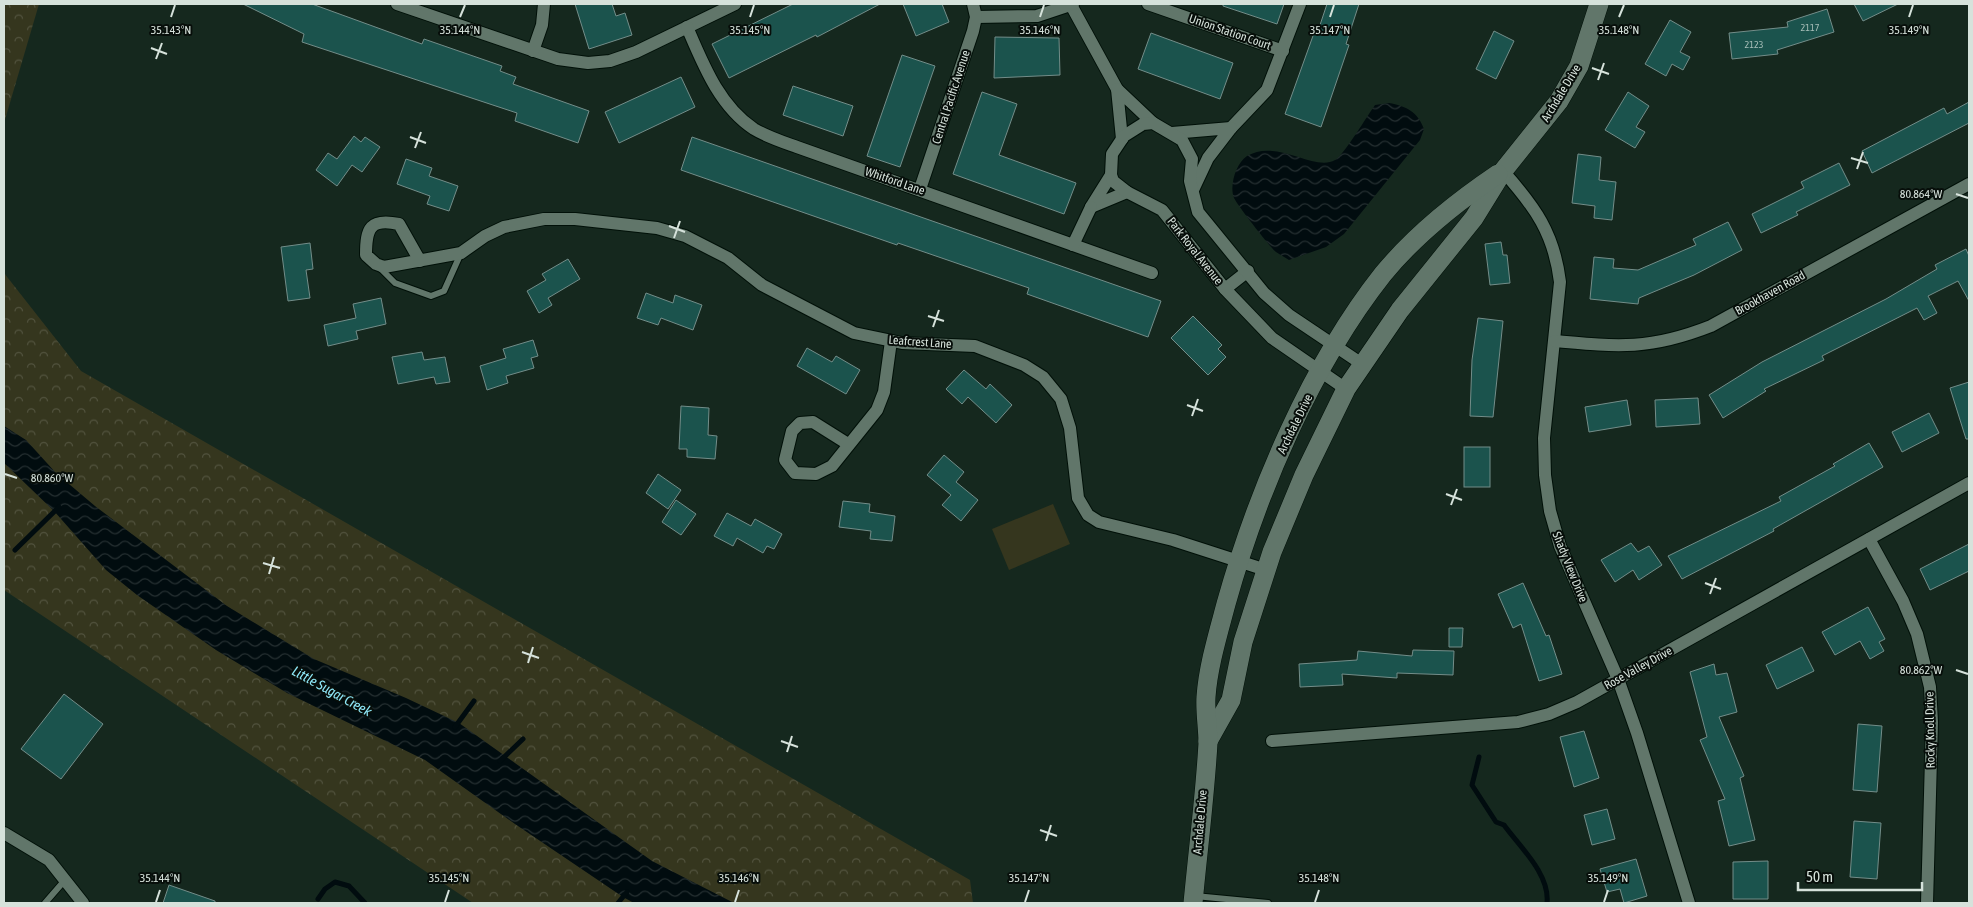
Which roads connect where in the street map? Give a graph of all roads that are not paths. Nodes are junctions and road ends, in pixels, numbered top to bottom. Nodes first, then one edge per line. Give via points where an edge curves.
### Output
1 (398, 4) edge
2 (544, 4) edge
3 (735, 4) edge
4 (973, 4) edge
5 (1072, 4) edge
6 (1148, 4) edge
7 (1300, 4) edge
8 (1599, 4) edge
9 (435, 10) edge
10 (976, 17) junction
11 (687, 27) junction
12 (533, 51) junction
13 (1283, 51) junction
14 (1116, 89) junction
15 (1153, 123) junction
16 (1231, 128) junction
17 (1172, 133) junction
18 (1122, 139) junction
19 (1503, 171) junction
20 (1110, 175) junction
21 (1969, 184) edge
22 (920, 189) junction
23 (1193, 190) junction
24 (1127, 192) junction
25 (1091, 207) junction
26 (1073, 245) junction
27 (461, 253) junction
28 (420, 261) junction
29 (376, 264) junction
30 (1248, 272) junction
31 (1152, 273) dead end
32 (1226, 289) junction
33 (891, 341) junction
34 (1555, 341) junction
35 (1334, 346) junction
36 (1362, 364) junction
37 (1320, 372) junction
38 (1346, 389) junction
39 (848, 444) junction
40 (1969, 483) edge
41 (1869, 539) junction
42 (1238, 560) junction
43 (1266, 570) junction
44 (1618, 679) junction
45 (1208, 741) junction
46 (1272, 741) dead end
47 (4, 833) edge
48 (66, 880) junction
49 (1194, 900) edge
50 (1250, 902) edge
51 (45, 903) edge
52 (83, 903) edge
53 (1268, 903) edge
54 (1689, 903) edge
55 (1928, 903) edge

1 - 9 street
2 - 12 street via 542,25
3 - 11 street
4 - 10 street
5 - 10 street via 1037,16
5 - 14 street
6 - 13 street, Union Station Court
7 - 13 street
8 - 19 street, Archdale Drive via 1579,66 1559,102
9 - 12 street
10 - 22 street, Central Pacific Avenue
11 - 12 street via 610,61 588,63
11 - 22 street, Whitford Lane via 724,100 754,129
13 - 16 street via 1267,90
14 - 15 street
14 - 18 street
15 - 17 street
15 - 18 street via 1144,124
16 - 17 street
16 - 23 street via 1208,158
17 - 23 street via 1182,140 1192,159 1190,181
18 - 20 street via 1112,154
19 - 34 street, Shady View Drive via 1532,204 1550,237 1560,282
19 - 35 street, Archdale Drive via 1421,232 1384,273
19 - 36 street, Archdale Drive via 1474,218 1400,310
20 - 24 street, Park Royal Avenue
20 - 25 street
21 - 34 street, Brookhaven Road via 1711,326 1682,338 1618,346
22 - 26 street, Whitford Lane
23 - 30 street via 1198,212
24 - 25 street
24 - 32 street, Park Royal Avenue via 1162,210
25 - 26 street
26 - 31 street, Whitford Lane
27 - 28 street
27 - 29 lane via 444,291 431,296 395,283
27 - 33 street, Leafcrest Lane via 485,236 525,221 575,218 657,228 685,236 728,258 762,285 830,322 854,333
28 - 29 street via 384,267
28 - 29 street via 399,224 384,221 372,225 366,236 366,255
30 - 32 street, Park Royal Avenue
30 - 35 street via 1264,293 1289,315
32 - 37 street, Park Royal Avenue via 1272,338
33 - 39 street via 884,392 879,404
33 - 42 street, Leafcrest Lane via 975,346 1024,365 1043,377 1061,399 1070,428 1078,498 1088,515 1099,522
34 - 44 street, Shady View Drive via 1544,438 1550,511 1560,546
35 - 36 street
35 - 37 street, Archdale Drive
36 - 38 street, Archdale Drive
37 - 38 street, Park Royal Avenue
37 - 42 street, Archdale Drive via 1290,431
38 - 43 street, Archdale Drive via 1304,475
39 - 39 street via 832,466 816,474 795,473 785,460 792,431 800,423 813,422
40 - 41 street, Rose Valley Drive
41 - 44 street, Rose Valley Drive
41 - 55 street, Rocky Knoll Drive via 1917,634 1930,687
42 - 43 street, Leafcrest Lane
42 - 45 street, Archdale Drive via 1206,697
43 - 45 street, Archdale Drive via 1243,642 1230,700
44 - 46 street, Rose Valley Drive via 1577,702 1518,722
44 - 54 street, Shady View Drive
45 - 49 street, Archdale Drive
47 - 48 street via 49,860
48 - 51 lane
48 - 52 street
49 - 50 lane
50 - 53 lane

